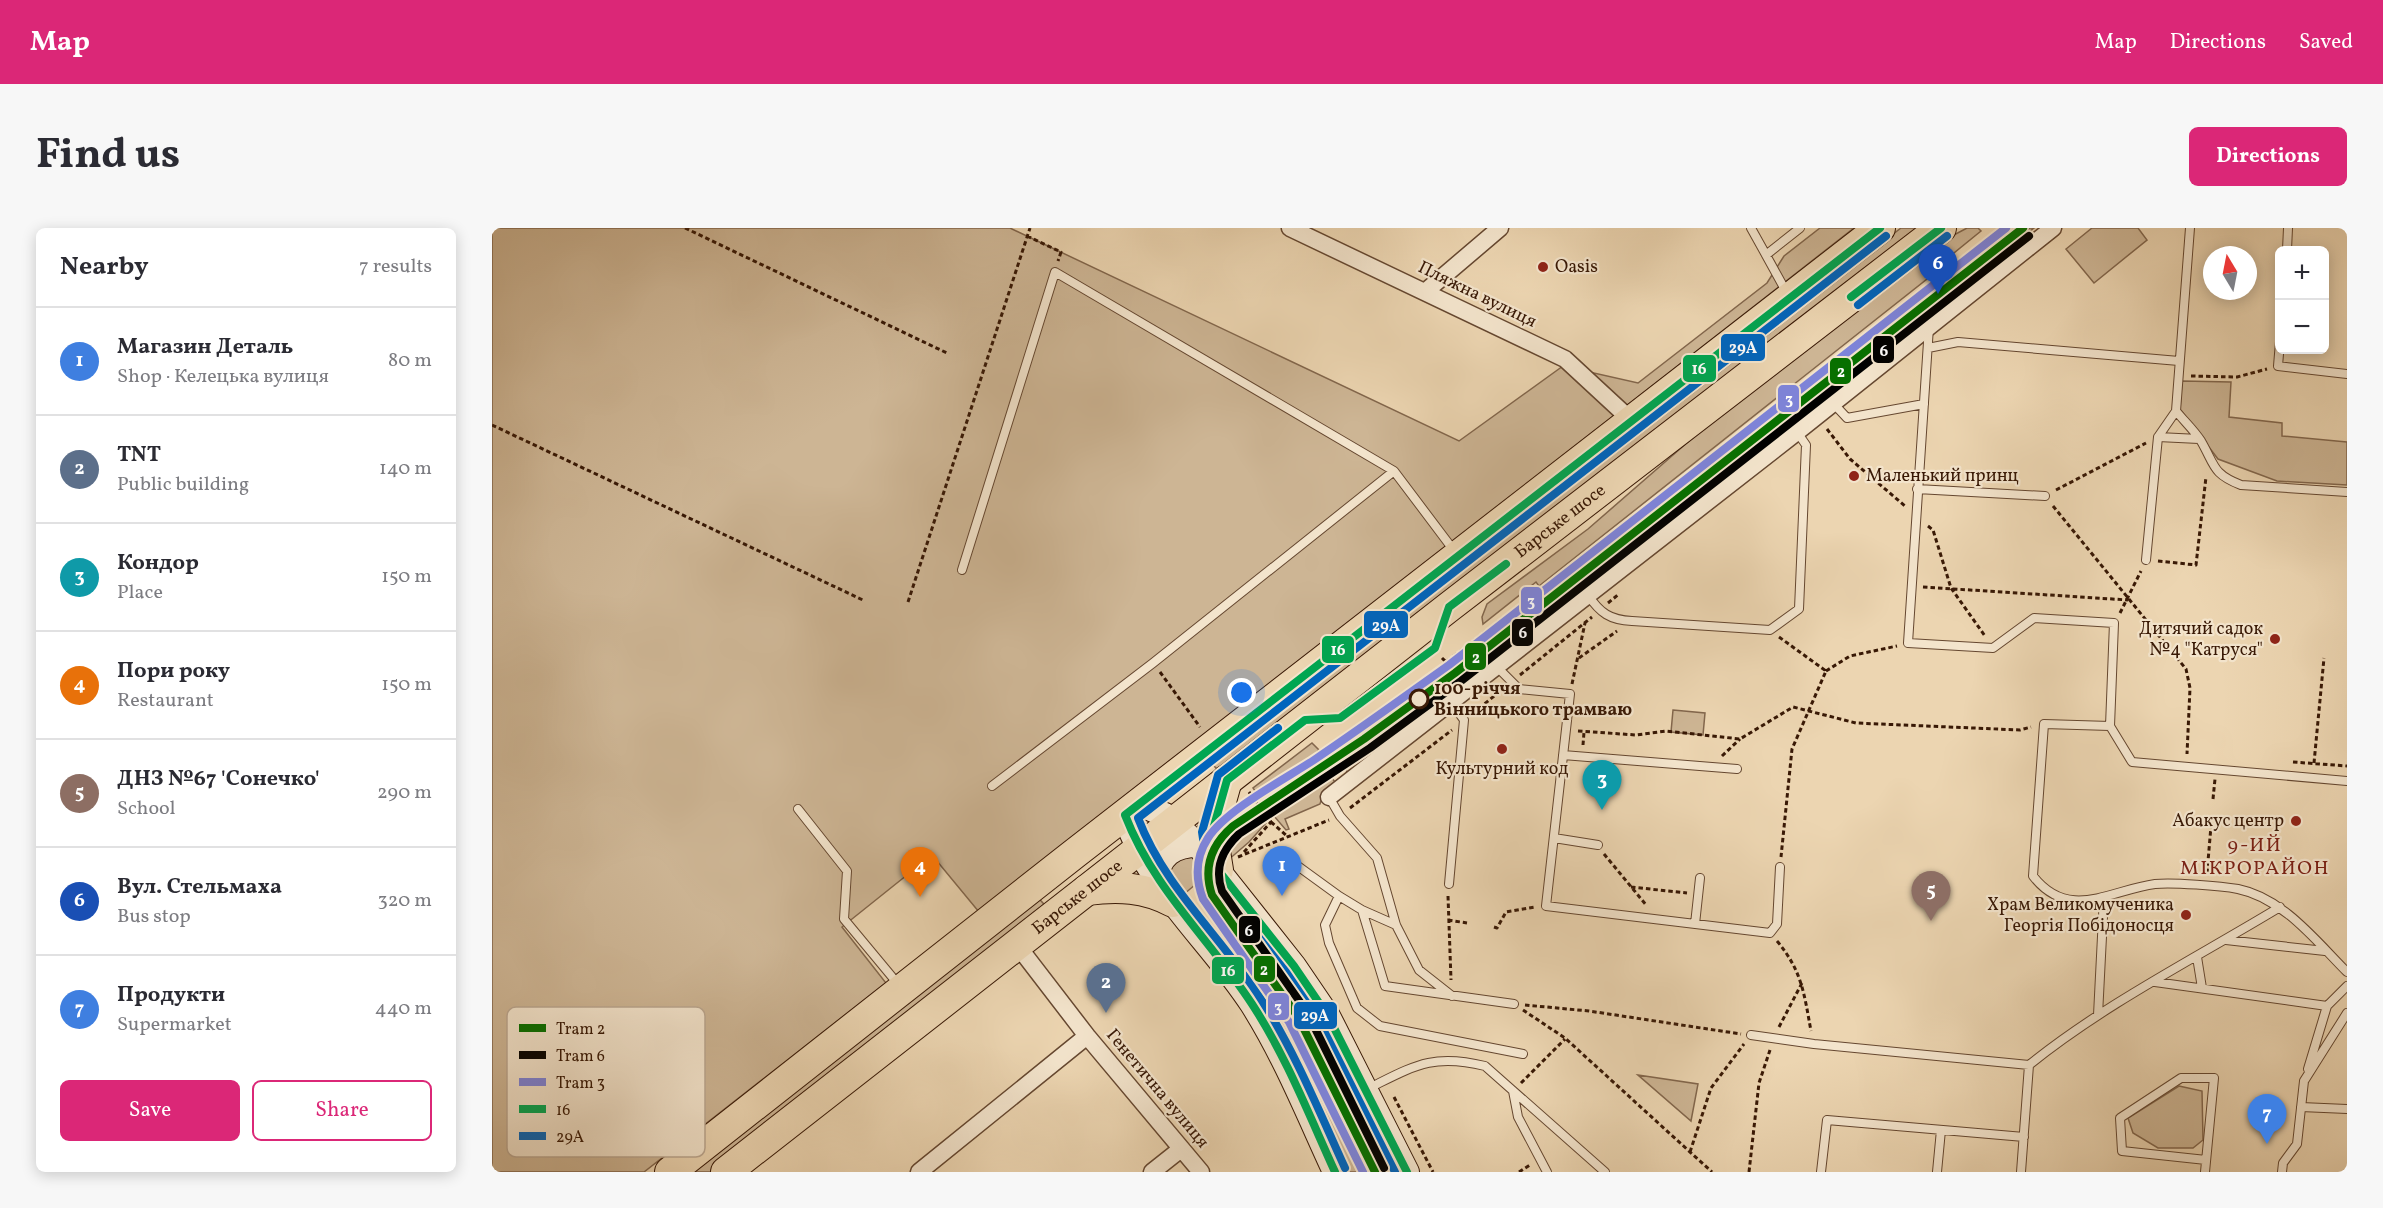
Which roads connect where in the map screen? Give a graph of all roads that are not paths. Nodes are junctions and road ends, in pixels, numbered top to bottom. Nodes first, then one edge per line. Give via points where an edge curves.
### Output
1 (1290, 228) edge
2 (1500, 228) edge
3 (1751, 228) edge
4 (1800, 228) edge
5 (1880, 228) edge
6 (1941, 228) edge
7 (2053, 228) edge
8 (2190, 228) edge
9 (2288, 228) edge
10 (2287, 246) edge
11 (1766, 255) junction
12 (1426, 291) junction
13 (1789, 297) junction
14 (1929, 327) junction
15 (1928, 348) junction
16 (2279, 354) edge
17 (2179, 361) junction
18 (2347, 374) edge
19 (1833, 403) junction
20 (1924, 404) junction
21 (2176, 411) junction
22 (1632, 421) junction
23 (1797, 432) junction
24 (2158, 437) junction
25 (2199, 439) junction
26 (1394, 471) junction
27 (1917, 489) junction
28 (2347, 492) edge
29 (2045, 496) road end
30 (1458, 555) junction
31 (2146, 560) road end
32 (962, 570) dead end
33 (1588, 595) junction
34 (1496, 666) junction
35 (1451, 702) junction
36 (2109, 726) junction
37 (1206, 752) junction
38 (1563, 755) junction
39 (1737, 769) dead end
40 (1227, 780) junction
41 (2347, 781) edge
42 (992, 786) dead end
43 (1329, 797) joint
44 (798, 809) dead end
45 (1132, 809) junction
46 (1174, 822) junction
47 (1554, 838) junction
48 (1198, 845) junction
49 (1598, 845) road end
50 (1137, 850) junction
51 (1074, 854) junction
52 (1284, 856) dead end
53 (1780, 867) road end
54 (1218, 870) junction
55 (1700, 878) dead end
56 (1449, 884) road end
57 (1091, 887) junction
58 (1165, 892) junction
59 (1339, 896) junction
60 (2104, 897) junction
61 (2280, 907) junction
62 (1362, 910) junction
63 (1695, 924) junction
64 (1396, 925) junction
65 (2226, 940) junction
66 (1017, 945) junction
67 (2325, 951) junction
68 (2197, 957) junction
69 (2347, 972) edge
70 (2155, 982) junction
71 (2347, 986) edge
72 (2202, 988) junction
73 (902, 989) junction
74 (1452, 996) junction
75 (1514, 1004) road end
76 (2327, 1006) junction
77 (2347, 1013) edge
78 (2098, 1015) junction
79 (1751, 1035) road end
80 (1087, 1036) junction
81 (1523, 1054) dead end
82 (2029, 1065) junction
83 (2304, 1081) junction
84 (1366, 1089) junction
85 (1513, 1091) junction
86 (2301, 1107) junction
87 (2347, 1109) edge
88 (1941, 1130) junction
89 (2024, 1137) junction
90 (705, 1144) edge
91 (1181, 1149) junction
92 (689, 1157) edge
93 (2206, 1160) junction
94 (670, 1172) edge
95 (726, 1172) edge
96 (919, 1172) edge
97 (1152, 1172) edge
98 (1201, 1172) edge
99 (1335, 1172) edge
100 (1407, 1172) edge
101 (1546, 1172) edge
102 (1605, 1172) edge
103 (1821, 1172) edge
104 (1937, 1172) edge
105 (2021, 1172) edge
106 (2205, 1172) edge
107 (2282, 1172) edge

1 - 12 street, Пляжна вулиця
2 - 12 street
3 - 11 lane
4 - 11 lane
5 - 13 highway
6 - 40 highway, Барське шосе
7 - 14 street
8 - 17 lane
9 - 10 lane
11 - 13 lane
12 - 22 street, Пляжна вулиця via 1565,359
13 - 22 highway
14 - 15 lane
14 - 19 street
15 - 17 lane via 1958,342
15 - 20 lane
16 - 18 lane via 2278,366
17 - 21 lane
19 - 20 lane via 1847,418
19 - 23 street
20 - 27 lane
21 - 24 lane
21 - 25 lane
22 - 30 highway
23 - 33 street
23 - 33 lane via 1806,444 1799,609 1770,630 1614,620 1599,610
24 - 25 lane
24 - 31 lane
25 - 28 lane via 2217,474 2241,485
26 - 30 lane
26 - 32 lane via 1055,272
26 - 42 lane
27 - 29 lane
27 - 36 lane via 1908,644 1993,648 2034,618 2114,623
30 - 37 highway
33 - 34 street
34 - 35 street
34 - 38 lane via 1519,689 1570,694
35 - 43 street
35 - 56 lane via 1464,720
36 - 41 lane via 2132,762
36 - 60 lane via 2044,724 2033,876 2044,891 2064,898 2084,902
37 - 40 highway via 1206,773 1219,781
37 - 45 highway
38 - 39 lane
38 - 47 lane
40 - 46 highway, Барське шосе
40 - 54 highway via 1212,833
43 - 64 lane via 1340,816 1377,858
44 - 73 lane via 846,871 844,919
45 - 46 main road
45 - 50 main road
45 - 51 highway
46 - 48 main road
46 - 50 highway, Барське шосе
47 - 49 lane
47 - 63 lane via 1546,906
48 - 54 main road
48 - 58 main road via 1181,846 1165,855 1160,863
50 - 57 highway, Барське шосе
50 - 58 main road
51 - 57 highway via 1089,856 1095,862 1098,869
51 - 73 highway
52 - 59 lane
53 - 63 lane via 1777,924 1770,933
54 - 84 main road via 1294,966
55 - 63 lane
57 - 58 highway
57 - 66 highway, Барське шосе
58 - 99 main road via 1262,1021
59 - 62 lane
59 - 81 lane via 1325,925 1329,944 1357,1008 1380,1026
60 - 61 lane via 2157,884 2239,889
60 - 78 lane
61 - 65 lane
61 - 67 lane
62 - 64 lane
62 - 74 lane via 1385,986
64 - 74 lane via 1419,970
65 - 67 lane
65 - 68 lane
66 - 80 street, Генетична вулиця
66 - 95 highway, Барське шосе
67 - 69 lane
68 - 70 lane
68 - 72 lane
70 - 72 lane
70 - 78 lane
71 - 76 lane
72 - 76 lane
73 - 90 highway
74 - 75 lane
76 - 83 lane
77 - 83 lane
78 - 82 lane
79 - 82 lane
80 - 91 street, Генетична вулиця
80 - 96 street
82 - 89 lane
83 - 86 lane
84 - 85 lane via 1434,1059 1485,1066
84 - 100 main road
85 - 101 lane via 1518,1117
85 - 102 lane
86 - 87 lane
86 - 107 lane via 2297,1144 2283,1163
88 - 89 lane
88 - 103 lane via 1827,1120
88 - 104 lane
89 - 105 lane
91 - 97 street
91 - 98 street, Генетична вулиця
92 - 94 highway
93 - 93 lane via 2122,1151 2120,1118 2181,1078 2214,1078
93 - 106 lane

